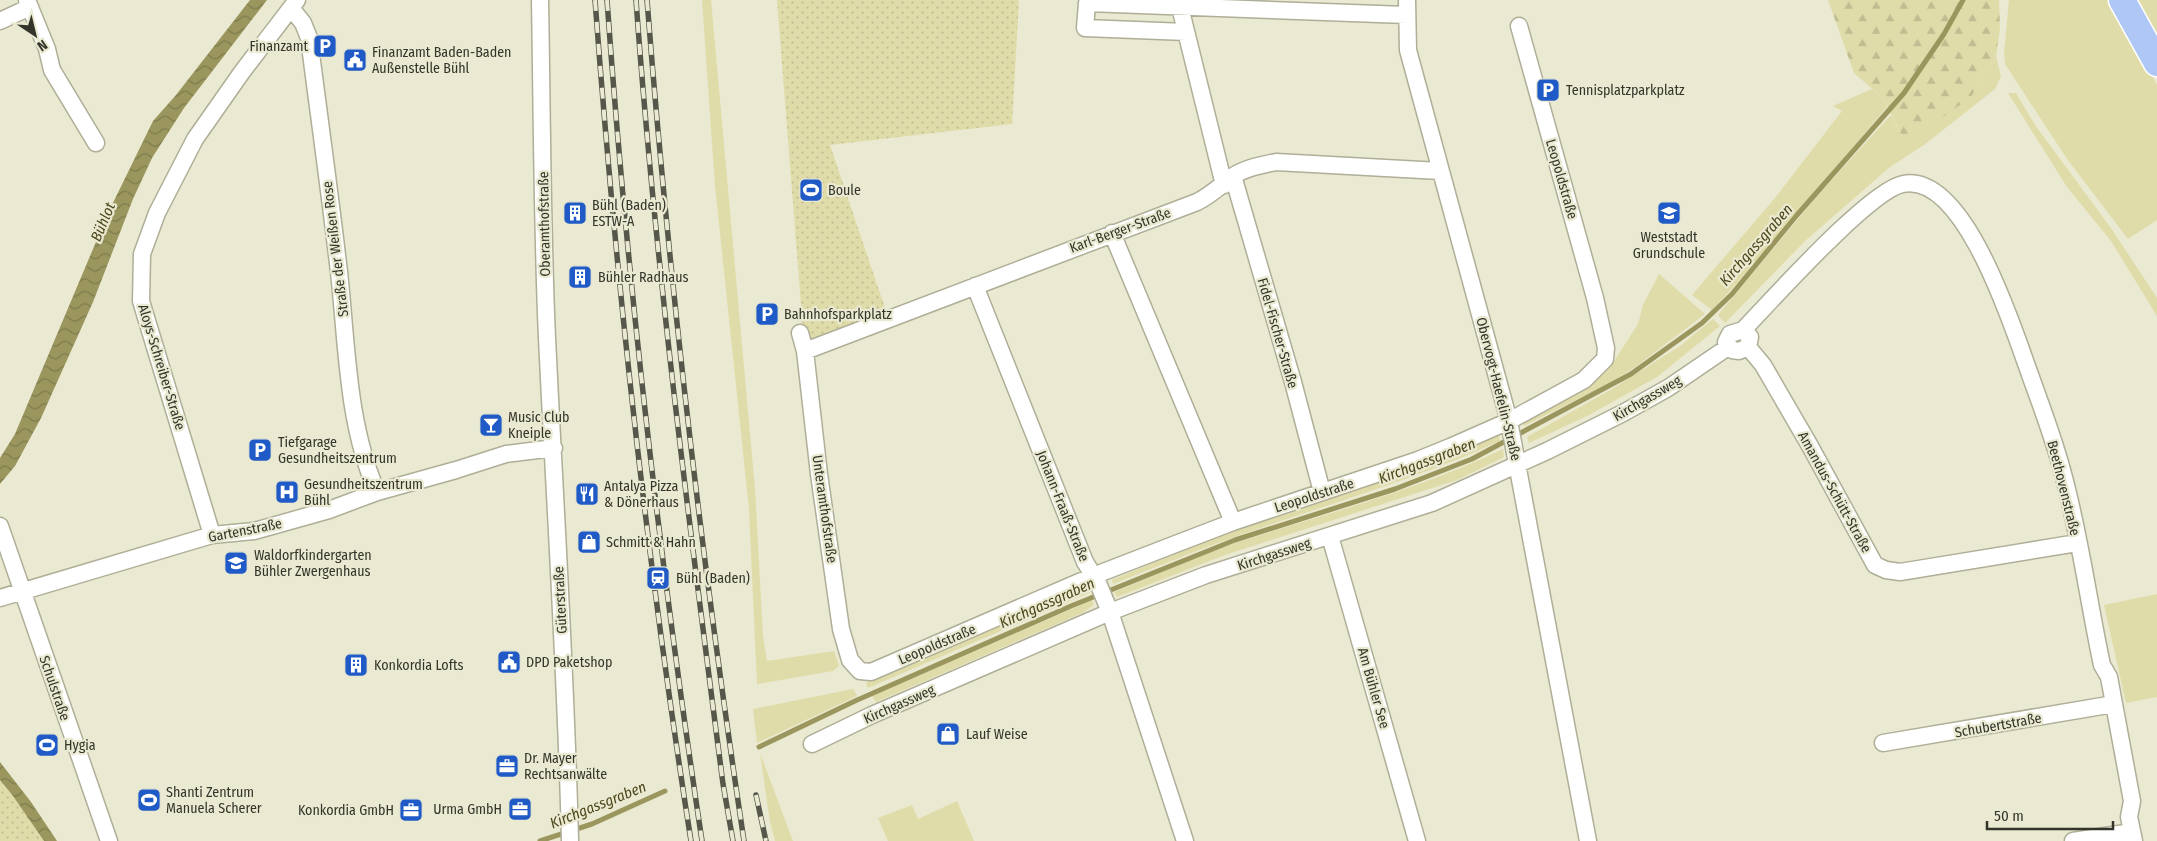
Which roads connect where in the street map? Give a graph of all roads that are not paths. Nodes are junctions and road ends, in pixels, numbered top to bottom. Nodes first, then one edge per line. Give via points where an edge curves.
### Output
1 (540, 0) edge
2 (2122, 0) edge
3 (28, 4) edge
4 (294, 4) edge
5 (1180, 7) junction
6 (1406, 8) edge
7 (0, 21) edge
8 (1519, 26) dead end
9 (1186, 32) junction
10 (2157, 63) edge
11 (96, 143) dead end
12 (1440, 171) junction
13 (1228, 180) junction
14 (1902, 184) joint
15 (1112, 233) junction
16 (975, 286) junction
17 (1743, 330) junction
18 (801, 342) joint
19 (1728, 347) junction
20 (1748, 347) junction
21 (1510, 425) junction
22 (554, 448) junction
23 (1517, 459) junction
24 (377, 492) junction
25 (1322, 492) junction
26 (1233, 522) junction
27 (0, 526) edge
28 (212, 536) junction
29 (1330, 536) junction
30 (2077, 543) junction
31 (1095, 579) junction
32 (22, 590) junction
33 (0, 598) edge
34 (1108, 607) junction
35 (860, 671) joint
36 (2114, 704) junction
37 (1883, 743) dead end
38 (812, 744) dead end
39 (570, 833) edge
40 (2133, 836) edge
41 (109, 841) edge
42 (1185, 841) edge
43 (1417, 841) edge
44 (1588, 841) edge
45 (2073, 841) edge

1 - 22 street, Oberamthofstraße via 544,257
2 - 10 main road
3 - 7 street
3 - 11 street via 52,70
4 - 24 street, Straße der Weißen Rose via 309,38 354,409 367,470
4 - 28 street, Aloys-Schreiber-Straße via 195,139 157,213 142,254 141,301
5 - 6 street
5 - 9 street, Fidel-Fischer-Straße
5 - 9 street via 1087,3 1085,28
6 - 12 street, Obervogt-Haefelin-Straße via 1408,50
8 - 21 street, Leopoldstraße via 1606,348 1605,359 1584,380
9 - 13 street, Fidel-Fischer-Straße
12 - 13 street, Karl-Berger-Straße via 1276,162 1258,165
12 - 21 street, Obervogt-Haefelin-Straße
13 - 15 street, Karl-Berger-Straße via 1197,202
13 - 25 street, Fidel-Fischer-Straße via 1293,382
14 - 17 street, Kirchgassweg via 1891,188 1840,231
14 - 30 street, Beethovenstraße via 1919,183 1932,189 1970,233 1989,267 2055,446
15 - 16 street, Karl-Berger-Straße
15 - 26 street
16 - 18 street, Karl-Berger-Straße
16 - 31 street, Johann-Fraaß-Straße via 1085,562
17 - 19 street, Kirchgassweg via 1728,337
17 - 20 street via 1750,337
18 - 35 street, Unteramthofstraße via 840,620 850,660
19 - 20 street via 1735,351
19 - 23 street, Kirchgassweg via 1654,396 1588,431
20 - 30 street, Amandus-Schütt-Straße via 1763,365 1875,565 1900,572
21 - 23 street, Obervogt-Haefelin-Straße
21 - 25 street, Leopoldstraße
22 - 24 street, Gartenstraße via 506,454
22 - 39 street, Güterstraße
23 - 29 street, Kirchgassweg via 1432,503
23 - 44 street, Obervogt-Haefelin-Straße
24 - 28 street, Gartenstraße via 329,510 254,531
25 - 26 street, Leopoldstraße
26 - 31 street, Leopoldstraße
27 - 32 street, Schulstraße
28 - 32 street, Gartenstraße
29 - 34 street, Kirchgassweg
29 - 43 street, Am Bühler See
30 - 36 street, Beethovenstraße via 2102,665 2109,677
31 - 34 street, Johann-Fraaß-Straße
31 - 35 street, Leopoldstraße via 871,672
32 - 33 street, Gartenstraße
32 - 41 street, Schulstraße
34 - 38 street, Kirchgassweg
34 - 42 street, Johann-Fraaß-Straße
36 - 37 street, Schubertstraße
36 - 40 street, Beethovenstraße via 2132,802 2129,817
40 - 45 street

